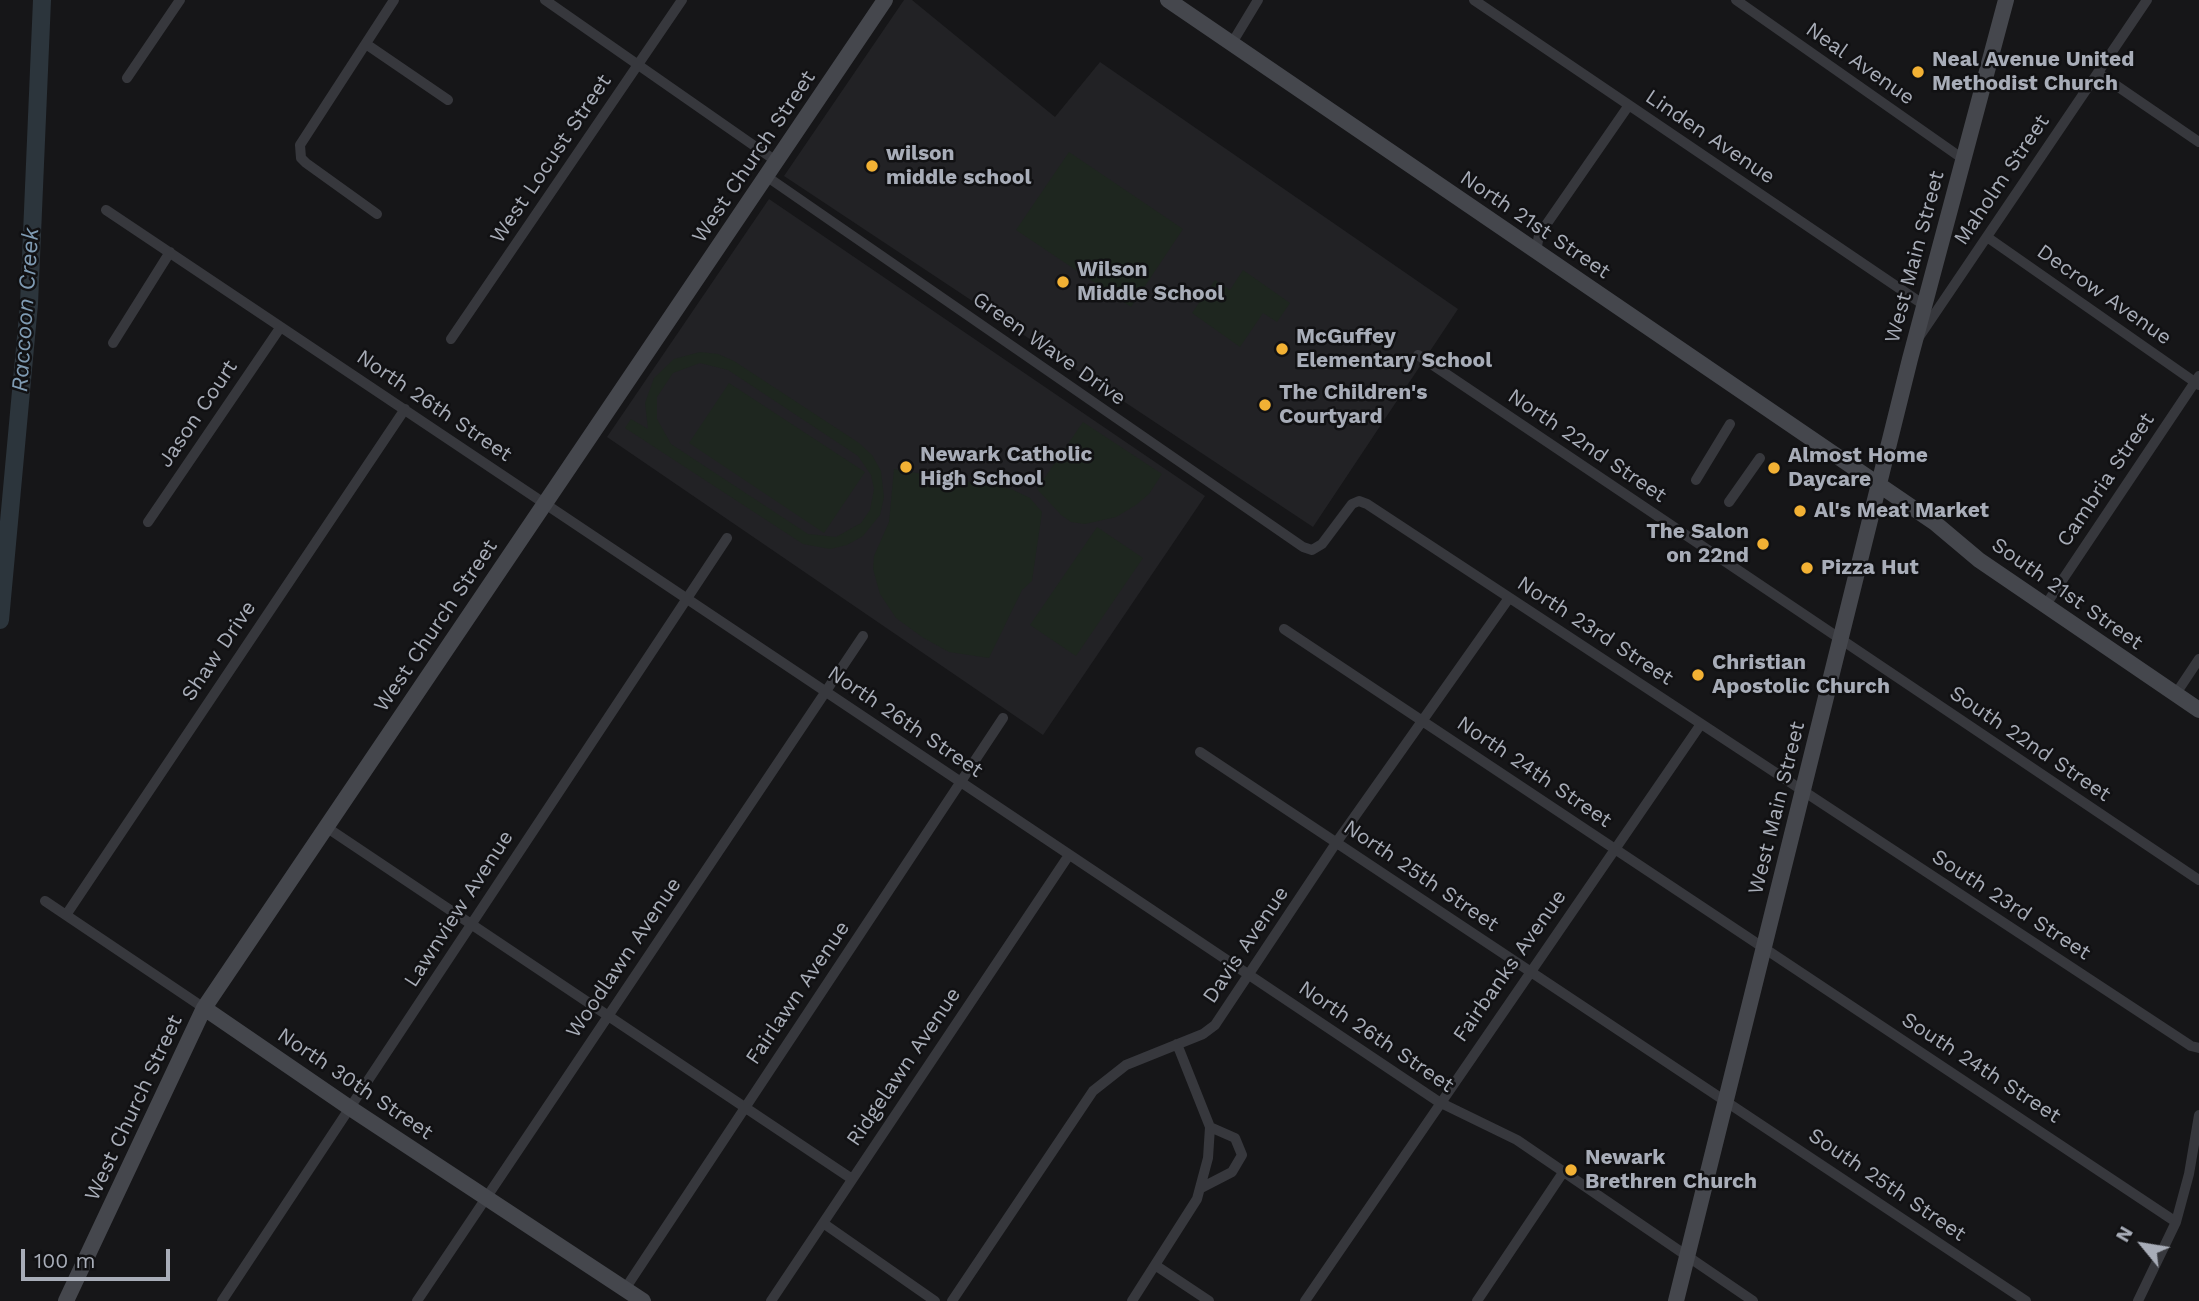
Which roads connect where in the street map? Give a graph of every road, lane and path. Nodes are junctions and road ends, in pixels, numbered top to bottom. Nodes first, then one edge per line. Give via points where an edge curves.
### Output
1 (180, 0) edge
2 (394, 0) edge
3 (545, 0) edge
4 (682, 0) edge
5 (885, 0) edge
6 (1168, 0) edge
7 (1258, 0) edge
8 (1474, 0) edge
9 (1736, 0) edge
10 (2006, 0) edge
11 (2147, 0) edge
12 (366, 44) junction
13 (1232, 44) junction
14 (638, 65) junction
15 (2098, 74) junction
16 (127, 78) dead end
17 (448, 100) dead end
18 (1629, 105) junction
19 (2199, 142) edge
20 (1963, 159) junction
21 (776, 161) junction
22 (765, 176) junction
23 (106, 210) dead end
24 (377, 214) dead end
25 (1987, 237) junction
26 (170, 252) junction
27 (1536, 252) junction
28 (1924, 305) junction
29 (281, 328) junction
30 (451, 339) dead end
31 (113, 343) dead end
32 (1913, 346) junction
33 (1418, 355) dead end
34 (2198, 381) edge
35 (405, 409) junction
36 (1730, 425) dead end
37 (1759, 458) dead end
38 (1696, 480) dead end
39 (1878, 485) junction
40 (1729, 502) dead end
41 (545, 503) junction
42 (1367, 504) joint
43 (148, 522) dead end
44 (727, 538) dead end
45 (1509, 598) junction
46 (687, 599) junction
47 (2045, 606) junction
48 (1284, 629) dead end
49 (863, 636) dead end
50 (1840, 640) junction
51 (2199, 659) edge
52 (826, 692) junction
53 (2175, 695) junction
54 (2199, 710) edge
55 (1003, 718) dead end
56 (1423, 721) junction
57 (1700, 724) junction
58 (1200, 752) dead end
59 (961, 782) junction
60 (1802, 791) junction
61 (326, 827) junction
62 (1336, 843) junction
63 (1614, 849) junction
64 (1069, 855) junction
65 (2199, 880) edge
66 (45, 901) dead end
67 (66, 915) junction
68 (471, 925) junction
69 (1764, 947) junction
70 (1530, 971) junction
71 (1250, 975) junction
72 (204, 1008) junction
73 (608, 1016) junction
74 (1177, 1044) junction
75 (2199, 1048) edge
76 (1439, 1102) junction
77 (1725, 1102) junction
78 (350, 1108) junction
79 (745, 1108) junction
80 (2199, 1115) edge
81 (1210, 1127) junction
82 (1564, 1171) junction
83 (852, 1180) junction
84 (1201, 1188) junction
85 (487, 1197) junction
86 (2176, 1222) junction
87 (823, 1223) junction
88 (1687, 1257) junction
89 (1155, 1265) junction
90 (625, 1289) junction
91 (1478, 1300) edge
92 (66, 1301) edge
93 (222, 1301) edge
94 (417, 1301) edge
95 (643, 1301) edge
96 (771, 1301) edge
97 (935, 1301) edge
98 (952, 1301) edge
99 (1132, 1301) edge
100 (1209, 1301) edge
101 (1305, 1301) edge
102 (1676, 1301) edge
103 (1753, 1301) edge
104 (2026, 1301) edge
105 (2138, 1301) edge

1 - 16 street
2 - 12 street
3 - 14 street
4 - 14 street, West Locust Street
5 - 21 main road, West Church Street
6 - 13 main road, North 21st Street
7 - 13 street
8 - 18 street, Linden Avenue
9 - 20 street, Neal Avenue
10 - 20 main road, West Main Street
11 - 15 street, Maholm Street
12 - 17 street
12 - 24 street via 303,135 300,150 306,163
13 - 27 main road, North 21st Street
14 - 21 street
14 - 30 street, West Locust Street
15 - 19 street
15 - 25 street, Maholm Street
18 - 27 street via 1539,236
18 - 28 street, Linden Avenue
20 - 28 main road, West Main Street
21 - 22 main road, West Church Street
22 - 41 main road, West Church Street
22 - 42 street, Green Wave Drive via 1312,550 1322,544 1352,503
23 - 26 street, North 26th Street
25 - 32 street, Maholm Street
25 - 34 street, Decrow Avenue
26 - 29 street, North 26th Street
26 - 31 street
27 - 39 main road, North 21st Street
28 - 32 main road, West Main Street
29 - 35 street, North 26th Street
29 - 43 street, Jason Court
32 - 39 main road, West Main Street
33 - 50 street, North 22nd Street
34 - 47 street, Cambria Street
35 - 41 street, North 26th Street
35 - 67 street, Shaw Drive
36 - 38 street
37 - 40 street
39 - 47 main road, South 21st Street
39 - 50 main road, West Main Street
41 - 46 street, North 26th Street
41 - 61 main road, West Church Street
42 - 45 street, North 23rd Street
44 - 46 street, Lawnview Avenue
45 - 56 street, Davis Avenue
45 - 57 street, North 23rd Street
46 - 52 street, North 26th Street
46 - 68 street, Lawnview Avenue
47 - 53 main road, South 21st Street
48 - 56 street, North 24th Street
49 - 52 street, Woodlawn Avenue
50 - 60 main road, West Main Street
50 - 65 street, South 22nd Street
51 - 53 street
52 - 59 street, North 26th Street
52 - 73 street, Woodlawn Avenue
53 - 54 main road, South 21st Street
55 - 59 street, Fairlawn Avenue
56 - 62 street, Davis Avenue
56 - 63 street, North 24th Street
57 - 60 street, North 23rd Street
57 - 63 street, Fairbanks Avenue
58 - 62 street, North 25th Street
59 - 64 street, North 26th Street
59 - 79 street, Fairlawn Avenue
60 - 69 main road, West Main Street
60 - 75 street, South 23rd Street
61 - 68 street
61 - 72 main road, West Church Street
62 - 70 street, North 25th Street
62 - 71 street, Davis Avenue
63 - 69 street, North 24th Street
63 - 70 street, Fairbanks Avenue
64 - 71 street, North 26th Street
64 - 83 street, Ridgelawn Avenue
66 - 67 street, North 30th Street
67 - 72 street, North 30th Street
68 - 73 street
68 - 78 street, Lawnview Avenue
69 - 77 main road, West Main Street
69 - 86 street, South 24th Street
70 - 76 street, Fairbanks Avenue
70 - 77 street, North 25th Street
71 - 74 street, Davis Avenue via 1215,1025
71 - 76 street, North 26th Street
72 - 78 main road, North 30th Street
72 - 92 main road, West Church Street
73 - 79 street
73 - 85 street, Woodlawn Avenue
74 - 81 street
74 - 98 street, Davis Avenue via 1126,1065 1093,1091
76 - 82 street, North 26th Street via 1517,1140
76 - 101 street, Fairbanks Avenue
77 - 88 main road, West Main Street
77 - 104 street, South 25th Street
78 - 85 main road, North 30th Street
78 - 93 street, Lawnview Avenue
79 - 83 street
79 - 90 street, Fairlawn Avenue
80 - 86 street
81 - 84 street
81 - 84 street via 1235,1138 1242,1156 1232,1172
82 - 88 street, North 26th Street
82 - 91 street
83 - 87 street, Ridgelawn Avenue
84 - 89 street
85 - 90 main road, North 30th Street
85 - 94 street, Woodlawn Avenue
86 - 105 street
87 - 96 street, Ridgelawn Avenue
87 - 97 street
88 - 102 main road, West Main Street
88 - 103 street, North 26th Street
89 - 99 street
89 - 100 street
90 - 95 main road, North 30th Street

